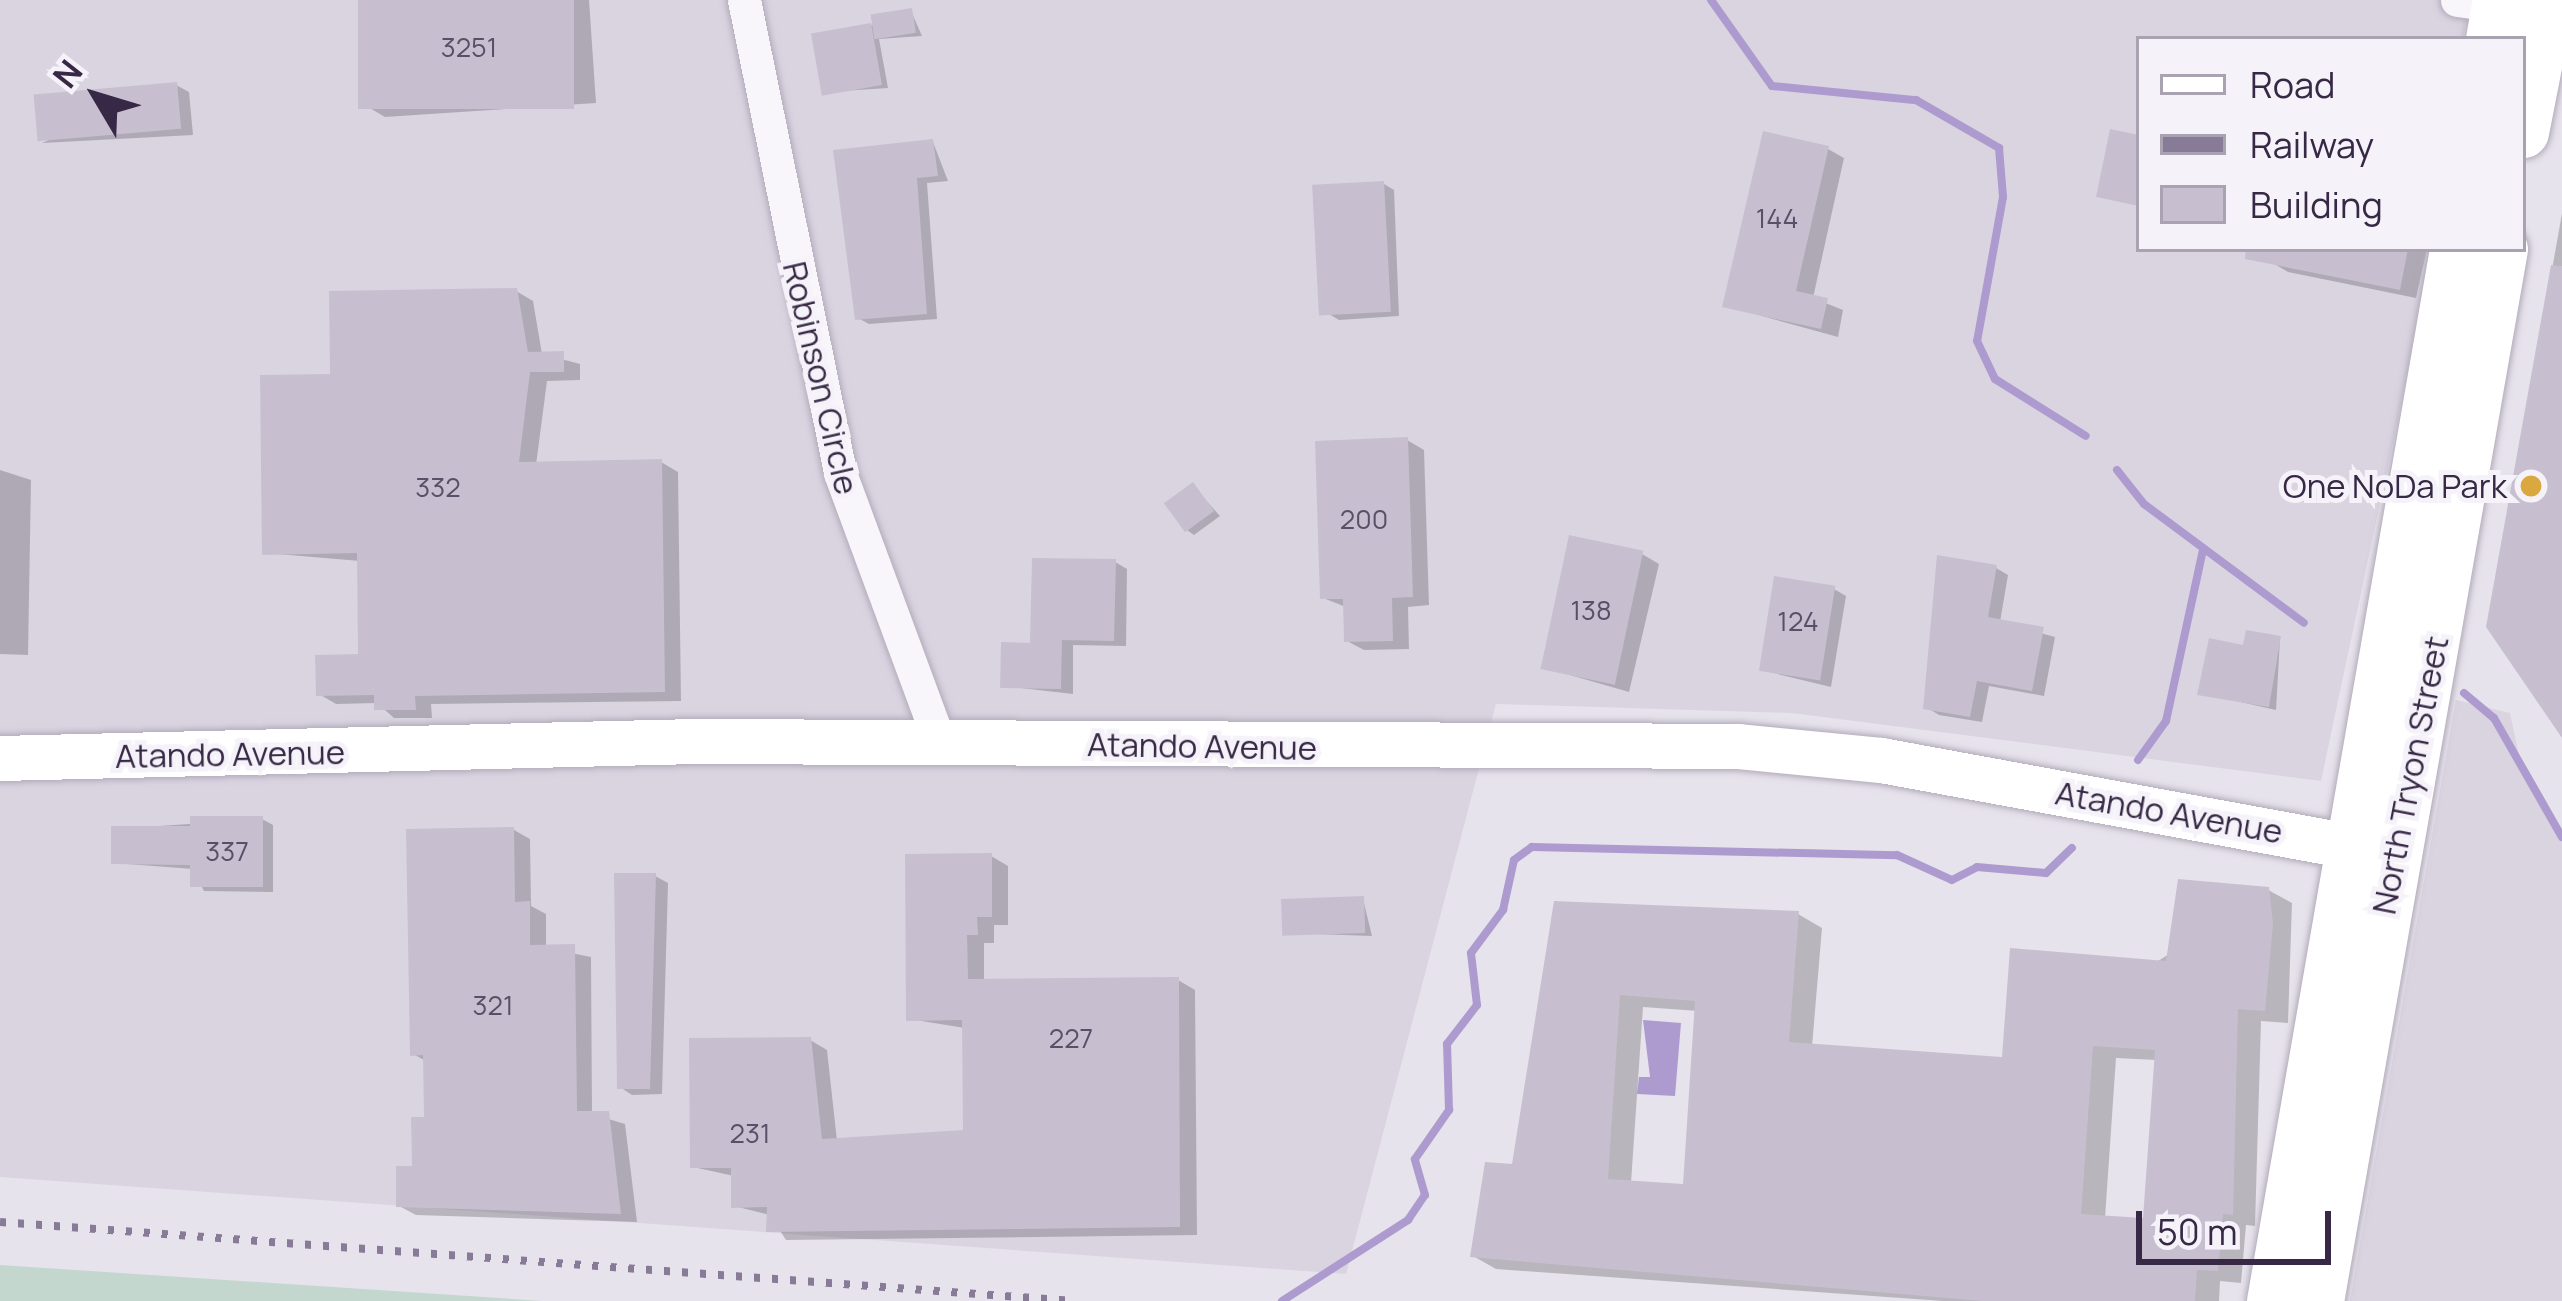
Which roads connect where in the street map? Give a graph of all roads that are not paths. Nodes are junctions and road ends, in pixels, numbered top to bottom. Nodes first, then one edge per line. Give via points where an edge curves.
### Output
1 (744, 0) edge
2 (2455, 252) edge
3 (2501, 252) edge
4 (940, 744) junction
5 (0, 758) edge
6 (2375, 850) junction
7 (2272, 1301) edge
8 (2318, 1301) edge

1 - 4 street, Robinson Circle via 840,472
2 - 6 main road, North Tryon Street
3 - 6 main road, North Tryon Street
4 - 5 main road, Atando Avenue
4 - 6 main road, Atando Avenue via 1738,746 1880,760
6 - 7 main road, North Tryon Street
6 - 8 main road, North Tryon Street

